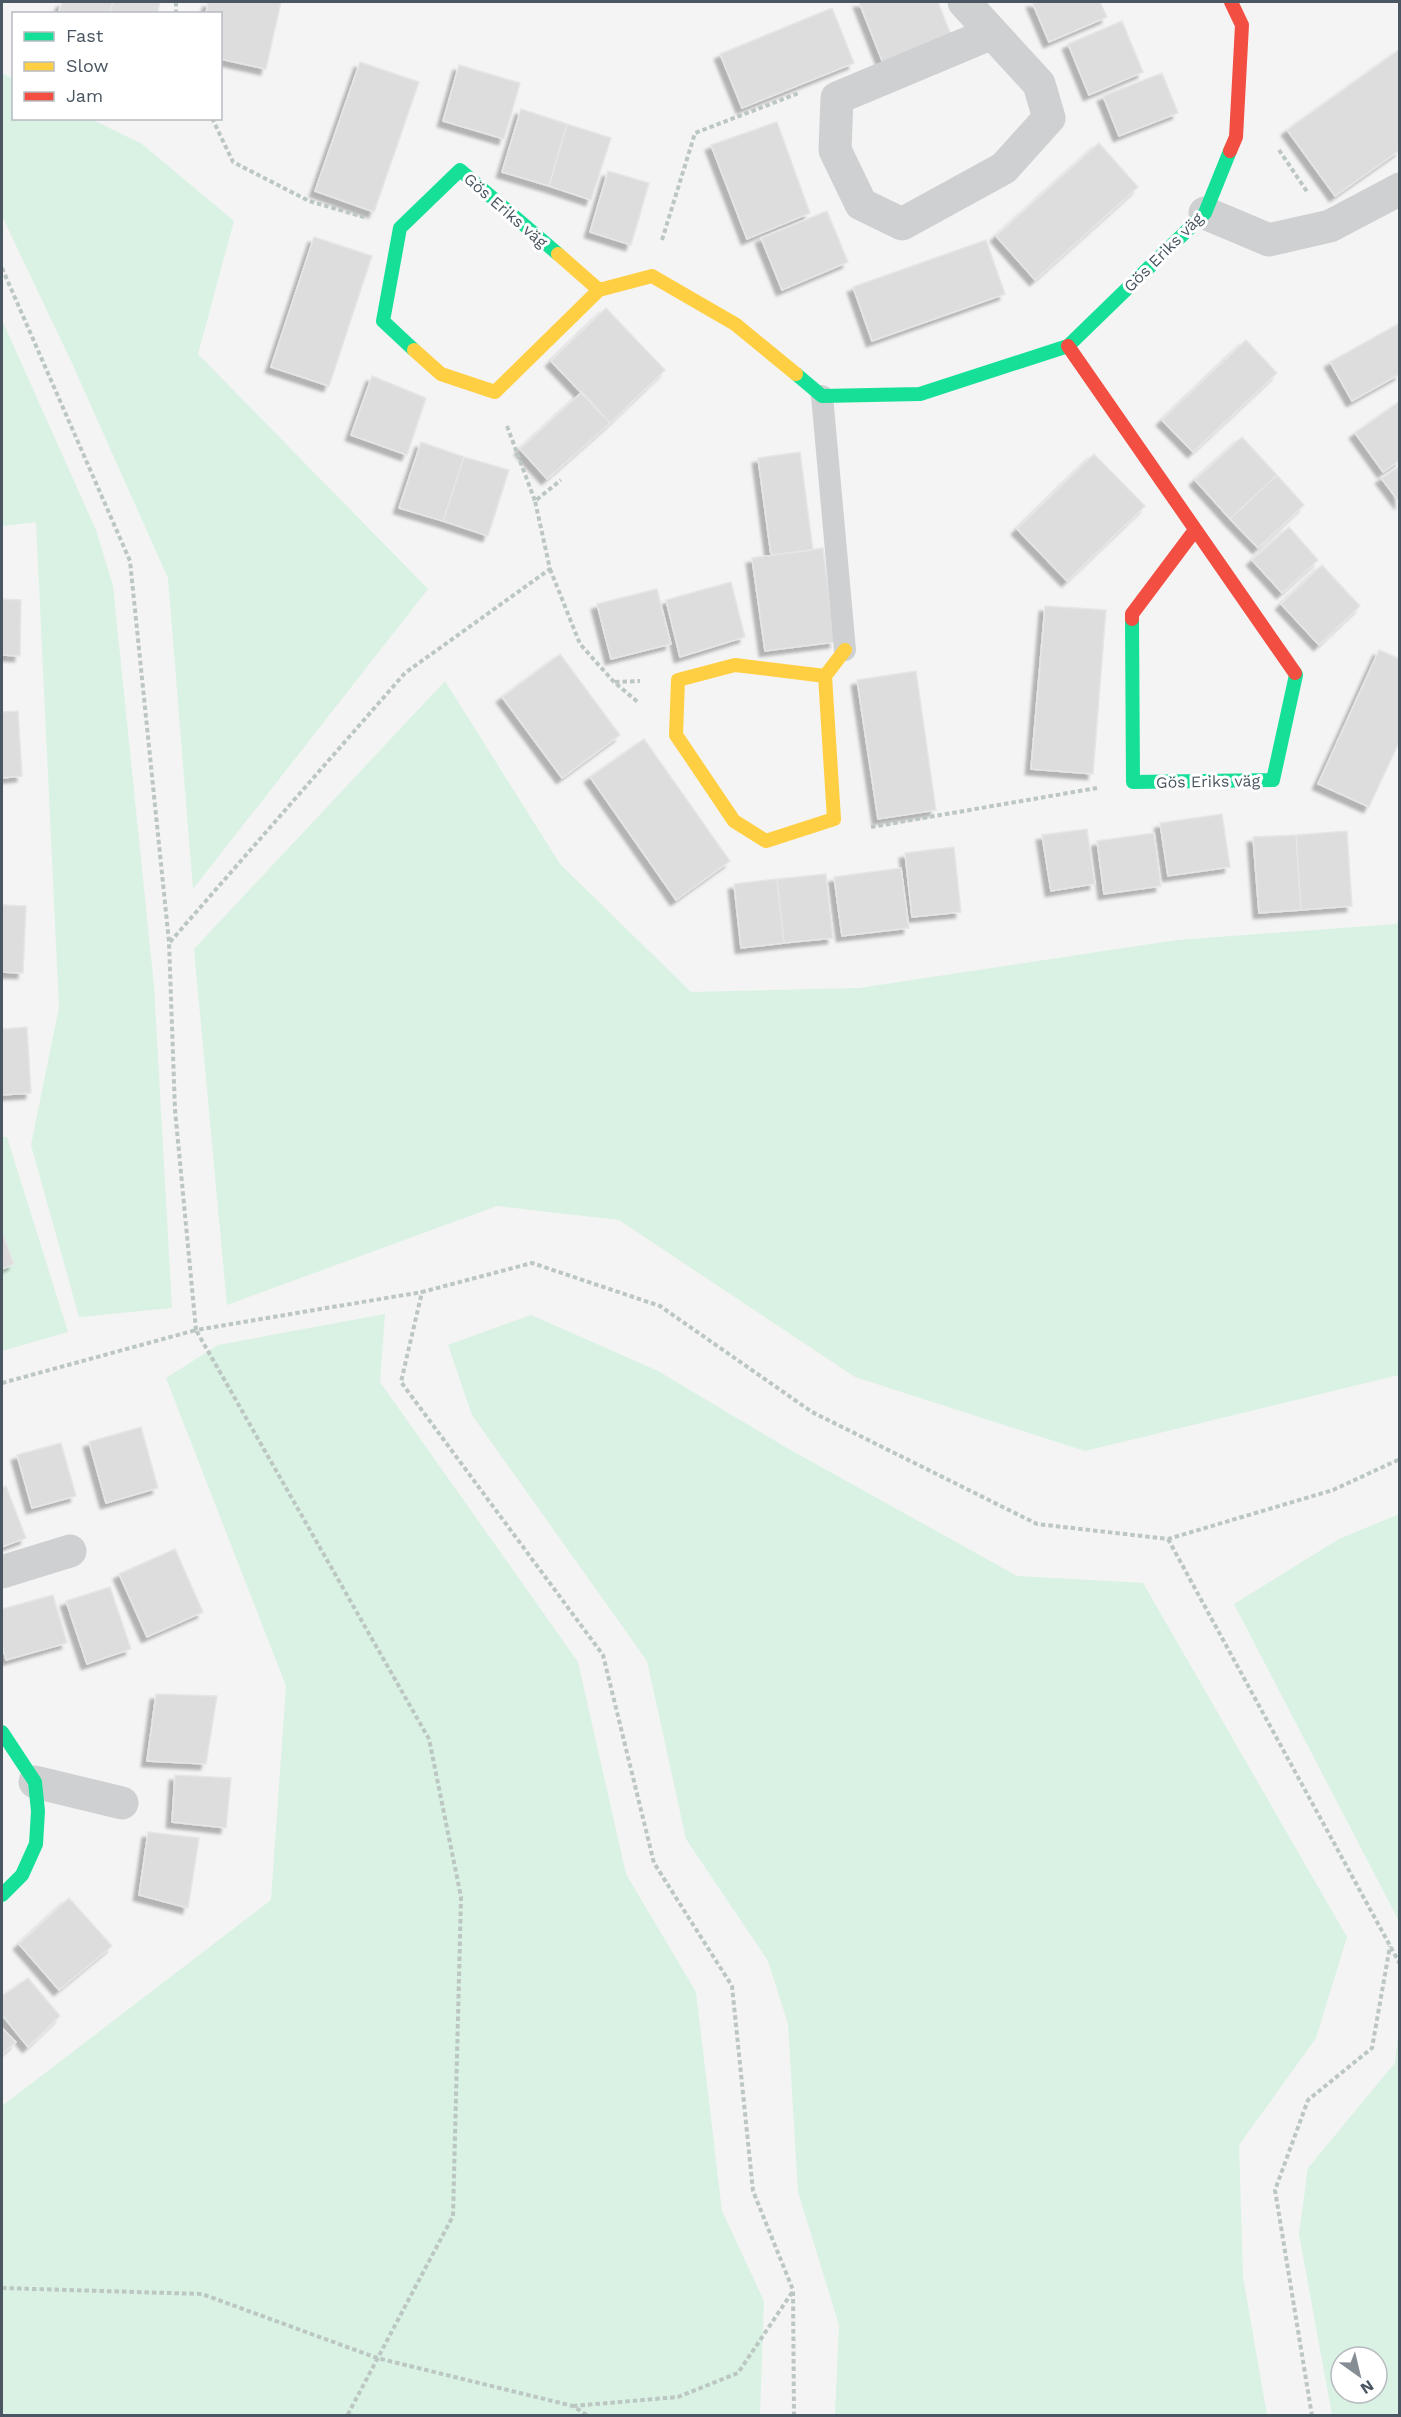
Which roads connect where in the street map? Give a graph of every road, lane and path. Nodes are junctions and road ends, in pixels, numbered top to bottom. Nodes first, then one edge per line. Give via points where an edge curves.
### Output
1 (964, 2) edge
2 (1232, 2) edge
3 (992, 33) junction
4 (842, 96) junction
5 (213, 120) edge
6 (1279, 150) dead end
7 (1400, 189) edge
8 (1205, 213) junction
9 (1330, 226) junction
10 (400, 228) junction
11 (2, 268) edge
12 (652, 276) junction
13 (599, 290) junction
14 (1068, 346) junction
15 (495, 392) junction
16 (822, 396) junction
17 (561, 480) dead end
18 (535, 501) junction
19 (1196, 530) junction
20 (550, 569) junction
21 (844, 650) joint
22 (825, 676) junction
23 (676, 735) junction
24 (1133, 782) junction
25 (834, 819) junction
26 (169, 942) junction
27 (422, 1292) junction
28 (196, 1330) junction
29 (2, 1383) edge
30 (1400, 1459) edge
31 (1168, 1539) junction
32 (70, 1551) dead end
33 (2, 1572) edge
34 (2, 1732) edge
35 (35, 1782) junction
36 (122, 1803) dead end
37 (2, 1895) edge
38 (1390, 1946) junction
39 (1400, 1964) edge
40 (2, 2288) edge
41 (793, 2290) junction
42 (377, 2358) junction
43 (573, 2406) junction
44 (347, 2415) edge
45 (588, 2415) edge
46 (794, 2415) edge
47 (1312, 2415) edge

1 - 3 street
2 - 8 street, Gös Eriks väg via 1242,25 1236,137
3 - 4 street
3 - 4 street via 1039,84 1049,118 1004,168 902,224 861,204 835,150 837,98
4 - 12 path via 803,91 695,133
5 - 10 path via 233,162 309,201
6 - 9 path
7 - 9 street, Gös Eriks väg
8 - 9 street, Gös Eriks väg via 1269,240
8 - 14 street, Gös Eriks väg
10 - 13 street, Gös Eriks väg via 460,170
10 - 15 street via 383,321 441,375
11 - 26 path via 130,561
12 - 13 street
12 - 16 street via 735,324
13 - 15 street
14 - 16 street, Gös Eriks väg via 920,394
14 - 19 street, Gös Eriks väg
15 - 18 path
16 - 21 lane
17 - 18 path
18 - 20 path
19 - 24 street, Gös Eriks väg via 1132,614
19 - 24 street, Gös Eriks väg via 1296,675 1273,780
20 - 23 path via 580,644 614,682
20 - 26 path via 405,674
21 - 22 street
22 - 23 street via 735,665 678,680
22 - 25 street
23 - 25 street via 734,821 766,841
24 - 25 path via 870,827
26 - 28 path via 175,1110
27 - 28 path
27 - 31 path via 532,1263 660,1306 812,1412 1037,1524
27 - 41 path via 401,1382 603,1655 654,1863 732,1986 753,2191
28 - 29 path
28 - 42 path via 429,1739 461,1897 453,2216
30 - 31 path via 1333,1490
31 - 38 path
32 - 33 street
34 - 35 street
35 - 36 street
35 - 37 street via 36,1844 22,1875
38 - 39 path
38 - 47 path via 1372,2048 1308,2100 1275,2190
40 - 42 path via 202,2294
41 - 43 path via 738,2373 678,2397
41 - 46 path
42 - 43 path
42 - 44 path
43 - 45 path

